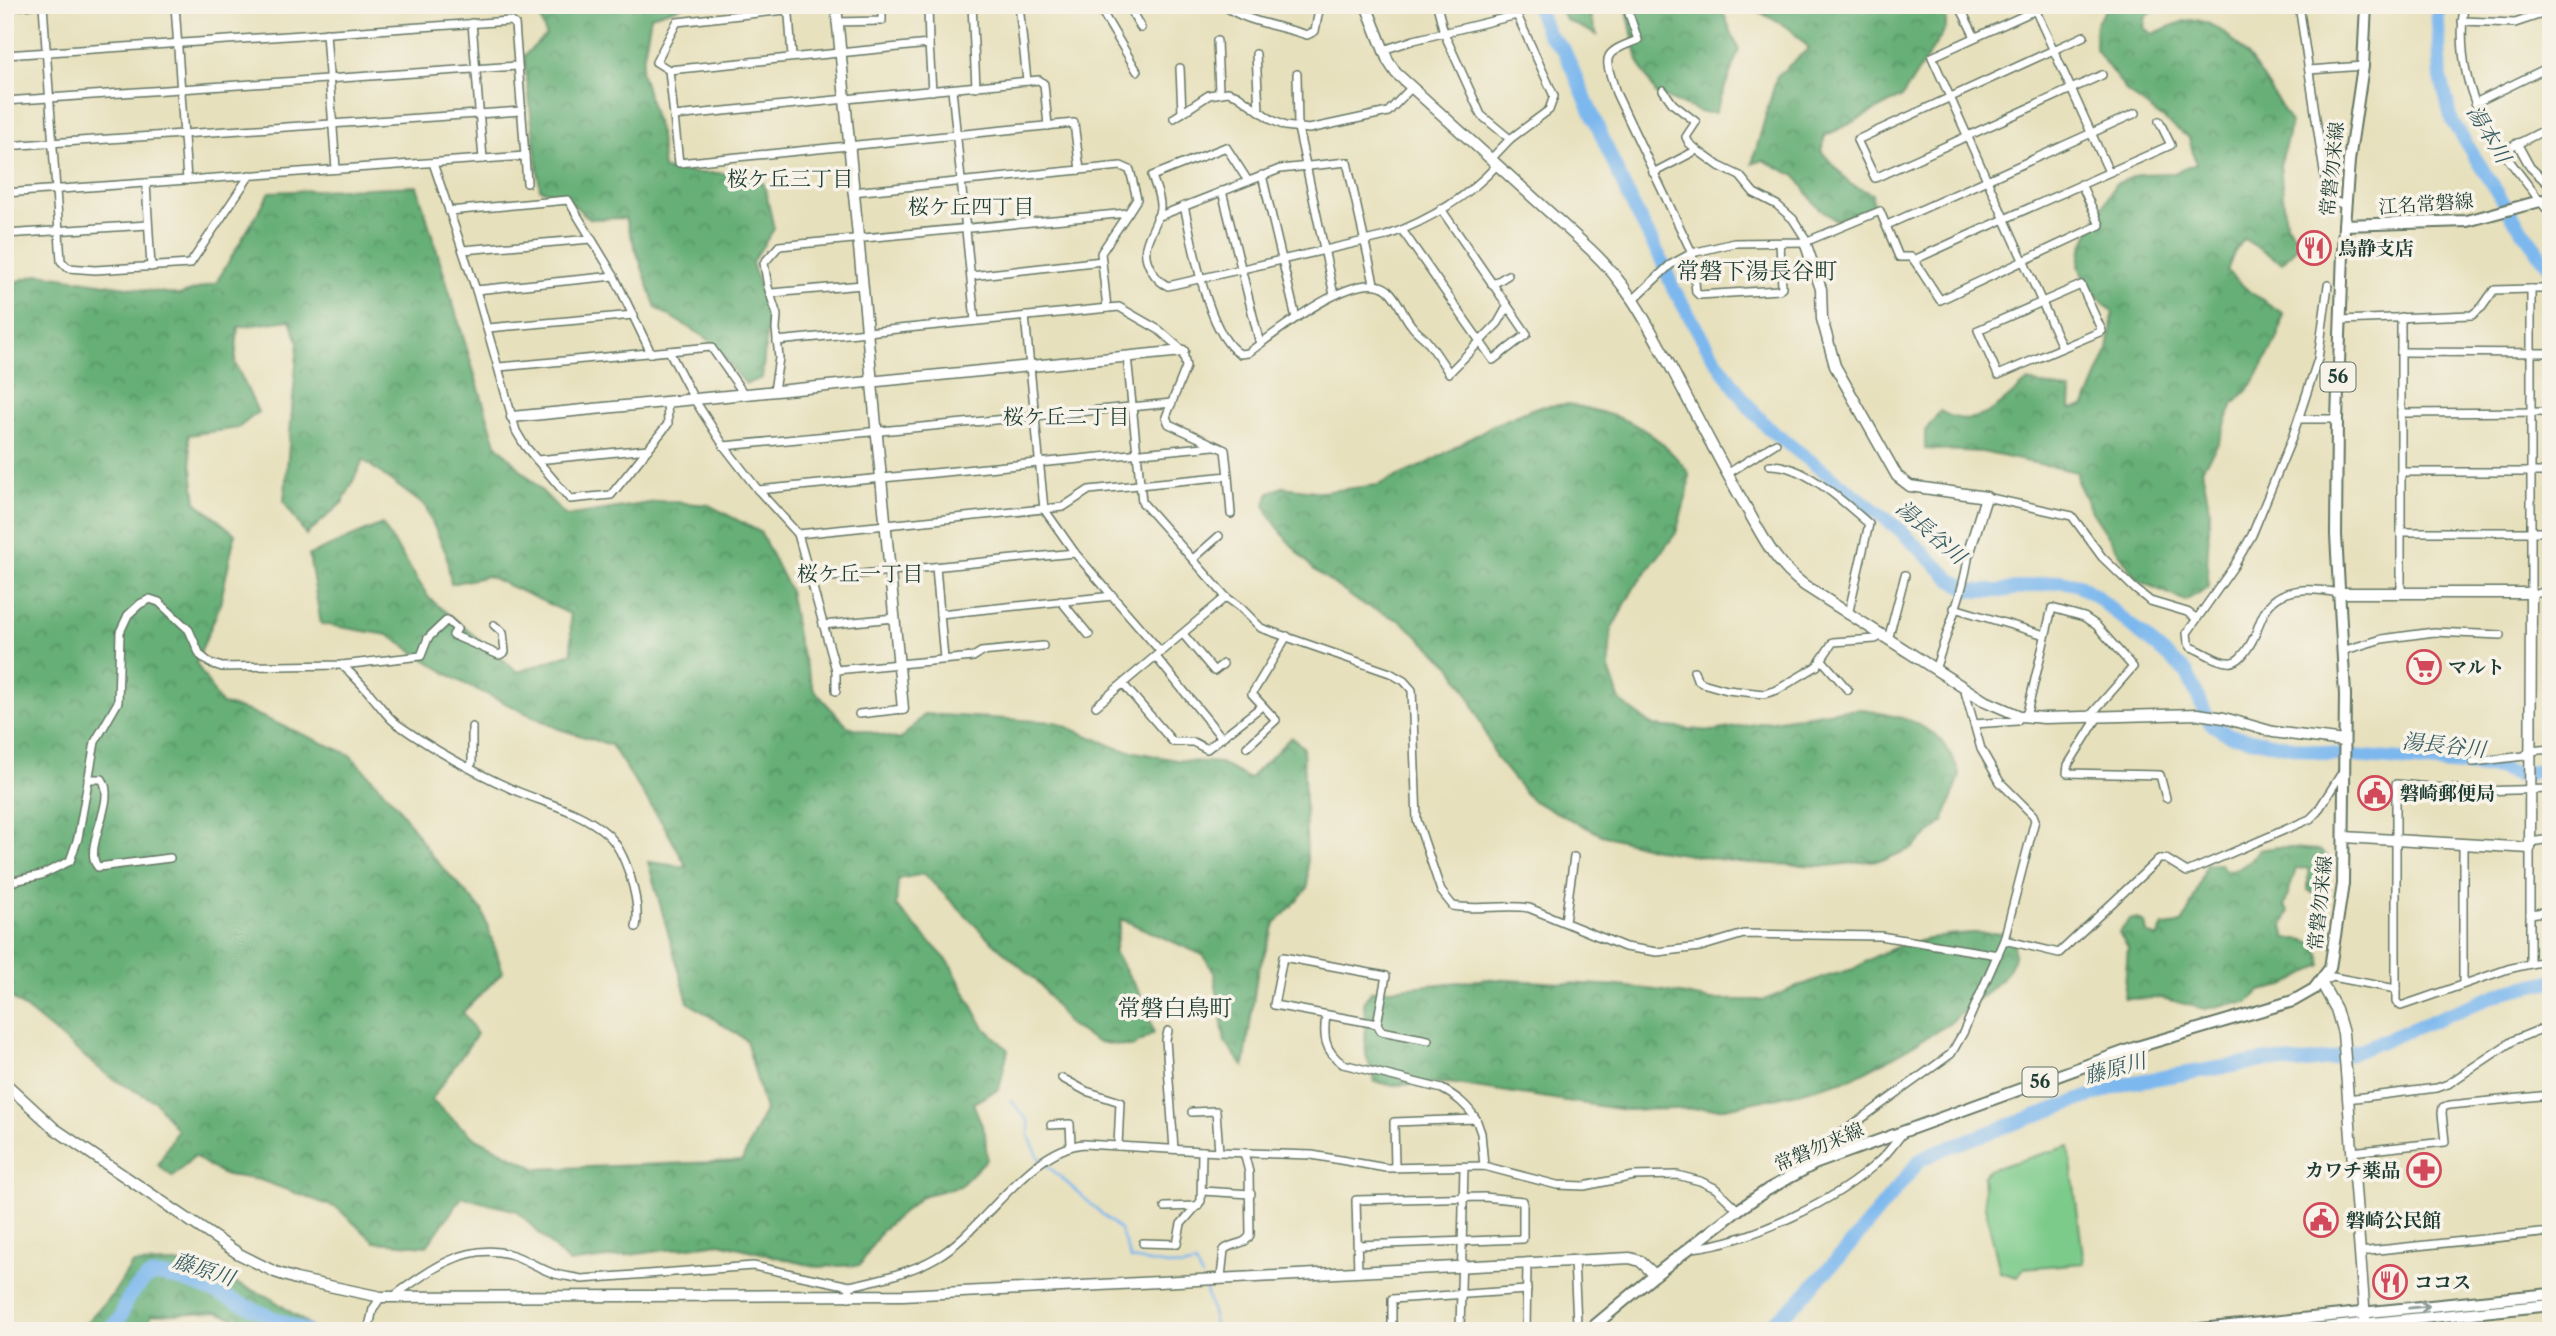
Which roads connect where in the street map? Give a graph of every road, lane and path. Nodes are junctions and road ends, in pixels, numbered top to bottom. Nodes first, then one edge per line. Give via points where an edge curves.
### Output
1 (31, 5) edge
2 (43, 5) edge
3 (175, 5) edge
4 (836, 5) edge
5 (882, 5) edge
6 (928, 5) edge
7 (972, 5) edge
8 (1019, 5) edge
9 (1098, 5) edge
10 (1128, 5) edge
11 (1171, 5) edge
12 (1178, 5) edge
13 (1223, 5) edge
14 (1321, 5) edge
15 (1366, 5) edge
16 (1437, 5) edge
17 (1626, 5) edge
18 (1959, 5) edge
19 (2048, 5) edge
20 (2299, 5) edge
21 (2366, 5) edge
22 (2464, 5) edge
23 (5, 7) edge
24 (2034, 8) edge
25 (2551, 11) edge
26 (2462, 21) junction
27 (836, 22) junction
28 (472, 23) junction
29 (1141, 28) dead end
30 (326, 33) junction
31 (1444, 33) junction
32 (2084, 36) dead end
33 (1975, 37) junction
34 (1217, 41) dead end
35 (178, 44) junction
36 (929, 44) junction
37 (1383, 50) junction
38 (2053, 50) junction
39 (47, 52) junction
40 (838, 52) junction
41 (1256, 54) dead end
42 (5, 55) edge
43 (792, 57) junction
44 (517, 66) junction
45 (2363, 66) junction
46 (2551, 66) edge
47 (1180, 68) dead end
48 (476, 69) junction
49 (669, 70) junction
50 (2309, 70) junction
51 (1137, 71) dead end
52 (1297, 74) dead end
53 (2102, 75) dead end
54 (329, 79) junction
55 (1027, 81) junction
56 (976, 86) junction
57 (1412, 87) junction
58 (181, 89) junction
59 (952, 89) junction
60 (2071, 89) junction
61 (1663, 90) dead end
62 (932, 91) junction
63 (1219, 92) junction
64 (1949, 97) junction
65 (50, 98) junction
66 (843, 99) junction
67 (5, 101) edge
68 (2475, 103) junction
69 (1259, 110) junction
70 (521, 111) junction
71 (479, 113) junction
72 (2136, 113) dead end
73 (674, 116) junction
74 (2159, 121) dead end
75 (333, 124) junction
76 (1048, 126) junction
77 (2551, 127) edge
78 (1297, 128) junction
79 (2091, 133) junction
80 (184, 134) junction
81 (956, 135) junction
82 (1968, 136) junction
83 (1510, 139) junction
84 (53, 143) junction
85 (2518, 143) junction
86 (5, 146) edge
87 (848, 146) junction
88 (1697, 150) junction
89 (2501, 152) junction
90 (525, 156) junction
91 (483, 159) junction
92 (1494, 162) junction
93 (433, 163) junction
94 (1305, 166) junction
95 (336, 169) junction
96 (1080, 170) junction
97 (2109, 172) junction
98 (1653, 173) junction
99 (250, 175) junction
100 (1262, 175) junction
101 (187, 180) junction
102 (1986, 180) junction
103 (1248, 181) junction
104 (961, 182) junction
105 (2551, 182) edge
106 (146, 183) junction
107 (527, 183) dead end
108 (2081, 184) junction
109 (56, 189) junction
110 (1222, 191) junction
111 (5, 192) edge
112 (852, 192) junction
113 (2541, 201) edge
114 (2346, 205) junction
115 (1184, 206) junction
116 (1441, 209) junction
117 (449, 211) junction
118 (1128, 213) junction
119 (2551, 215) edge
120 (1157, 217) junction
121 (2004, 219) junction
122 (148, 225) junction
123 (1887, 225) junction
124 (2344, 225) junction
125 (966, 228) junction
126 (59, 230) junction
127 (1402, 230) junction
128 (5, 234) edge
129 (591, 239) junction
130 (857, 239) junction
131 (1365, 241) junction
132 (1806, 241) junction
133 (1780, 243) junction
134 (463, 250) junction
135 (1324, 250) junction
136 (1692, 253) junction
137 (1283, 260) junction
138 (1914, 260) junction
139 (1102, 261) junction
140 (2024, 261) junction
141 (151, 267) junction
142 (1242, 269) junction
143 (1508, 275) dead end
144 (614, 276) junction
145 (971, 276) junction
146 (1202, 278) junction
147 (1374, 283) junction
148 (862, 285) junction
149 (1492, 285) junction
150 (2328, 285) dead end
151 (2531, 289) junction
152 (2551, 289) edge
153 (476, 290) junction
154 (772, 293) junction
155 (1334, 295) junction
156 (1633, 299) junction
157 (2042, 303) junction
158 (1507, 307) junction
159 (1107, 308) junction
160 (634, 315) junction
161 (1025, 316) junction
162 (2400, 317) junction
163 (1296, 318) junction
164 (975, 321) junction
165 (2340, 323) junction
166 (2323, 326) junction
167 (488, 328) junction
168 (866, 332) junction
169 (777, 341) junction
170 (1479, 342) junction
171 (1260, 344) junction
172 (2062, 347) junction
173 (669, 351) junction
174 (1183, 351) junction
175 (2400, 352) junction
176 (651, 353) junction
177 (2531, 353) junction
178 (2551, 353) edge
179 (1127, 356) junction
180 (1030, 366) junction
181 (499, 367) junction
182 (871, 382) junction
183 (774, 391) junction
184 (744, 394) junction
185 (694, 399) junction
186 (667, 401) junction
187 (1171, 403) junction
188 (1132, 407) junction
189 (2530, 412) junction
190 (2551, 412) edge
191 (2401, 413) junction
192 (512, 416) junction
193 (1035, 416) junction
194 (2299, 419) junction
195 (2337, 419) junction
196 (876, 432) junction
197 (1776, 443) dead end
198 (1216, 445) junction
199 (724, 446) junction
200 (648, 449) junction
201 (1137, 453) junction
202 (537, 460) junction
203 (1039, 463) junction
204 (1770, 465) dead end
205 (2401, 472) junction
206 (2530, 472) junction
207 (2551, 472) edge
208 (1727, 474) junction
209 (1228, 476) junction
210 (880, 478) junction
211 (1140, 485) junction
212 (758, 490) junction
213 (1986, 497) junction
214 (1044, 509) junction
215 (1231, 514) dead end
216 (885, 525) junction
217 (2401, 532) junction
218 (2551, 532) edge
219 (2530, 533) junction
220 (797, 534) junction
221 (1219, 537) dead end
222 (1969, 552) joint
223 (1075, 553) junction
224 (1193, 559) junction
225 (936, 567) junction
226 (889, 571) junction
227 (1905, 575) dead end
228 (811, 579) junction
229 (2338, 593) junction
230 (2401, 593) junction
231 (2531, 593) junction
232 (2551, 593) edge
233 (1113, 596) junction
234 (1226, 597) junction
235 (1061, 601) junction
236 (1954, 608) junction
237 (940, 614) junction
238 (1848, 615) junction
239 (894, 618) junction
240 (2196, 618) junction
241 (494, 625) dead end
242 (823, 625) junction
243 (1183, 634) junction
244 (1089, 635) dead end
245 (2045, 635) junction
246 (2501, 635) dead end
247 (1287, 636) junction
248 (1885, 638) junction
249 (1043, 646) dead end
250 (2342, 651) junction
251 (1158, 654) junction
252 (944, 659) junction
253 (1822, 660) junction
254 (898, 664) junction
255 (1223, 664) dead end
256 (342, 665) junction
257 (836, 670) junction
258 (1935, 670) junction
259 (1694, 671) dead end
260 (1124, 684) junction
261 (1964, 687) junction
262 (836, 691) dead end
263 (1848, 691) dead end
264 (1096, 706) dead end
265 (1262, 706) junction
266 (903, 709) joint
267 (859, 714) dead end
268 (2023, 716) junction
269 (2094, 717) junction
270 (1974, 724) junction
271 (471, 727) dead end
272 (1222, 738) junction
273 (2344, 746) junction
274 (1247, 747) dead end
275 (2551, 749) edge
276 (2530, 755) junction
277 (2473, 762) dead end
278 (2344, 766) junction
279 (469, 767) junction
280 (88, 779) junction
281 (2530, 786) junction
282 (2551, 789) edge
283 (2166, 798) dead end
284 (2344, 836) junction
285 (2551, 839) edge
286 (2395, 840) junction
287 (2463, 844) junction
288 (2530, 845) junction
289 (1574, 857) dead end
290 (170, 858) dead end
291 (5, 883) edge
292 (2551, 911) edge
293 (2530, 914) junction
294 (1565, 921) junction
295 (636, 928) dead end
296 (2004, 940) junction
297 (1998, 955) junction
298 (2551, 960) edge
299 (2530, 964) junction
300 (2321, 982) junction
301 (2463, 984) junction
302 (2396, 989) junction
303 (1325, 1014) junction
304 (1377, 1024) junction
305 (2551, 1025) edge
306 (1168, 1031) dead end
307 (1428, 1040) dead end
308 (1062, 1078) dead end
309 (5, 1083) edge
310 (2551, 1095) edge
311 (2347, 1099) junction
312 (1192, 1112) dead end
313 (1476, 1119) junction
314 (1051, 1125) dead end
315 (1906, 1130) junction
316 (1071, 1145) junction
317 (1118, 1146) junction
318 (1174, 1149) junction
319 (1202, 1151) junction
320 (1219, 1152) junction
321 (2351, 1152) junction
322 (1244, 1153) junction
323 (1814, 1164) junction
324 (1484, 1166) junction
325 (1464, 1167) junction
326 (1395, 1168) junction
327 (1202, 1191) junction
328 (1251, 1194) junction
329 (1463, 1197) junction
330 (1198, 1206) junction
331 (1165, 1207) dead end
332 (1738, 1210) junction
333 (2551, 1232) edge
334 (1462, 1240) junction
335 (1143, 1243) dead end
336 (1357, 1245) junction
337 (1688, 1248) junction
338 (2359, 1252) junction
339 (1574, 1261) junction
340 (1527, 1263) junction
341 (1461, 1267) junction
342 (1359, 1273) junction
343 (1655, 1275) junction
344 (1221, 1277) junction
345 (1527, 1290) junction
346 (849, 1291) junction
347 (1461, 1294) junction
348 (2551, 1294) edge
349 (387, 1297) junction
350 (2551, 1305) edge
351 (2364, 1312) junction
352 (2366, 1328) edge
353 (368, 1331) edge
354 (1392, 1331) edge
355 (1460, 1331) edge
356 (1526, 1331) edge
357 (1585, 1331) edge
358 (2180, 1331) edge
359 (2293, 1331) edge

1 - 23 street
2 - 39 street
3 - 35 street
4 - 27 street
5 - 27 street via 883,21
6 - 36 street
7 - 56 street
8 - 55 street
9 - 51 street
10 - 29 street
11 - 12 street
13 - 14 street via 1270,26 1307,35 1315,31
15 - 37 street
16 - 31 street
17 - 98 street via 1638,40 1610,52 1608,65
18 - 33 street
19 - 24 street
20 - 50 street
21 - 45 main road, 常磐勿来線 / 56
22 - 26 street
24 - 33 street
24 - 38 street
25 - 26 street via 2515,23
26 - 68 street via 2462,60
27 - 40 street
28 - 30 street
28 - 44 street via 515,24
28 - 48 street
30 - 35 street
30 - 54 street
31 - 37 street
31 - 83 street via 1481,115
31 - 83 street via 1517,15 1554,96 1549,110
32 - 38 street
33 - 64 street via 1932,57
34 - 63 street
35 - 39 street
35 - 58 street
36 - 40 street
36 - 62 street
37 - 57 street via 1396,73
38 - 60 street
38 - 64 street
39 - 42 street
39 - 65 street
40 - 43 street
40 - 66 street
41 - 69 street
43 - 49 street
43 - 49 street via 785,10 677,22 656,62
44 - 48 street
44 - 70 street
45 - 50 street
45 - 114 main road, 常磐勿来線 / 56
46 - 68 street
47 - 63 street via 1178,116
48 - 54 street
48 - 71 street
49 - 73 street
50 - 114 street via 2328,199
52 - 78 street
53 - 60 street
54 - 58 street
54 - 75 street
55 - 56 street
55 - 76 street via 1044,84
56 - 59 street
57 - 78 street via 1388,112
57 - 92 street
58 - 65 street
58 - 80 street
59 - 62 street
59 - 81 street
60 - 79 street
60 - 82 street
61 - 88 street via 1696,122 1686,137
62 - 66 street
63 - 69 street via 1237,95
64 - 82 street
64 - 82 street via 1857,140 1875,178
65 - 67 street
65 - 84 street
66 - 73 street
66 - 87 street
68 - 89 street
69 - 78 street
70 - 71 street
70 - 90 street
71 - 75 street
71 - 91 street
72 - 79 street
73 - 87 street via 679,163
74 - 97 street via 2171,145
75 - 80 street
75 - 95 street
76 - 81 street
76 - 96 street via 1074,123
77 - 85 street
78 - 94 street
79 - 97 street
79 - 102 street
80 - 84 street
80 - 101 street
81 - 87 street
81 - 104 street
82 - 102 street
83 - 92 street
84 - 86 street
84 - 109 street
85 - 89 street
85 - 105 street via 2530,167
87 - 112 street
88 - 98 street
88 - 132 street via 1777,205 1793,219
89 - 113 street
90 - 91 street
90 - 107 street
91 - 93 street
92 - 116 street via 1476,187
92 - 156 street via 1612,270
93 - 95 street
93 - 117 street
94 - 100 street
94 - 131 street via 1347,162
94 - 135 street
95 - 99 street
96 - 104 street
96 - 118 street via 1121,166 1130,170 1137,199
97 - 108 street
98 - 136 street
99 - 101 street
99 - 141 street via 190,264
100 - 103 street
100 - 137 street
101 - 106 street
102 - 121 street
102 - 123 street
103 - 110 street
103 - 120 street via 1226,147 1152,176 1159,196
104 - 112 street
104 - 125 street
106 - 109 street
106 - 122 street
108 - 121 street
108 - 140 street via 2100,225
109 - 111 street
109 - 126 street
110 - 115 street
110 - 142 street
112 - 130 street
113 - 119 street
113 - 124 main road, 江名常磐線 via 2468,221
114 - 124 main road, 常磐勿来線 / 56
115 - 120 street
115 - 146 street
116 - 127 street
116 - 149 street
117 - 129 street via 568,200
117 - 134 street
118 - 125 street
118 - 139 street via 1101,253
120 - 146 street via 1145,248 1156,276 1168,286
121 - 138 street
121 - 140 street
122 - 126 street
122 - 141 street
123 - 132 street via 1880,211
123 - 138 street via 1899,257
124 - 165 main road, 常磐勿来線 / 56
125 - 130 street
125 - 145 street
126 - 128 street
126 - 141 street via 61,261 68,268
127 - 131 street
127 - 170 street
129 - 134 street
129 - 144 street
130 - 148 street
130 - 154 street via 779,246 764,263
131 - 135 street
131 - 147 street
132 - 133 street
132 - 213 street via 1821,289 1822,320 1835,366 1897,476 1917,487
133 - 136 street via 1734,243
133 - 136 street via 1782,287 1775,292 1699,295 1694,289
134 - 153 street
135 - 137 street
135 - 155 street
136 - 156 street via 1670,265
137 - 142 street
137 - 163 street
138 - 140 street via 1940,300
139 - 145 street
139 - 159 street
140 - 157 street
142 - 146 street
142 - 171 street
143 - 149 street
144 - 153 street
144 - 160 street
145 - 164 street
146 - 171 street via 1210,312 1237,354
147 - 155 street
147 - 170 street via 1393,296 1448,373
148 - 154 street
148 - 168 street
149 - 158 street
150 - 166 street
151 - 152 street
151 - 162 street via 2494,290 2472,315
151 - 177 street
153 - 167 street
154 - 169 street
155 - 163 street
156 - 208 street
157 - 172 street
157 - 172 street via 2081,285 2102,331
157 - 172 street via 1978,330 1993,364 1998,375
158 - 170 street
158 - 170 street via 1527,334 1493,360
159 - 161 street
159 - 174 street via 1126,310
160 - 167 street
160 - 176 street
161 - 164 street
161 - 180 street
162 - 165 street
162 - 175 street
163 - 171 street
164 - 168 street
165 - 166 street
165 - 195 main road, 常磐勿来線 / 56
166 - 194 street
167 - 181 street
168 - 169 street
168 - 182 street
169 - 183 street
173 - 176 street
173 - 184 street via 712,347
173 - 185 street
174 - 179 street
174 - 187 street via 1186,367
175 - 177 street
175 - 191 street
176 - 181 street
177 - 178 street
177 - 189 street
179 - 180 street
179 - 188 street
180 - 182 street
180 - 193 street
181 - 192 street
182 - 183 street
182 - 196 street
183 - 184 street
184 - 185 street
185 - 186 street
185 - 199 street
186 - 192 street
186 - 200 street via 668,424
187 - 188 street
187 - 198 street via 1166,417 1169,424
188 - 193 street
188 - 201 street
189 - 190 street
189 - 191 street
189 - 206 street
191 - 205 street
192 - 202 street via 516,431
193 - 196 street
193 - 203 street
194 - 195 street
194 - 240 street via 2252,535
195 - 229 main road, 常磐勿来線 / 56
196 - 199 street
196 - 210 street
197 - 208 street
198 - 201 street
198 - 209 street via 1225,450
199 - 212 street
200 - 202 street
200 - 202 street via 611,495 570,499
201 - 203 street
201 - 211 street
203 - 210 street
203 - 214 street
204 - 238 street via 1797,470 1869,524
205 - 206 street
205 - 217 street
206 - 207 street
206 - 219 street
208 - 238 street via 1779,564
209 - 211 street
209 - 215 street
210 - 212 street
210 - 216 street
211 - 214 street via 1089,490 1063,507
211 - 224 street via 1142,502
212 - 220 street
213 - 222 street
213 - 240 street via 2072,516 2102,557 2143,595
214 - 216 street
214 - 223 street
216 - 220 street
216 - 226 street
217 - 219 street
217 - 230 street
218 - 219 street
219 - 231 street
220 - 228 street
221 - 224 street
222 - 236 street
223 - 225 street
223 - 233 street
224 - 234 street
225 - 226 street
225 - 237 street
226 - 228 street
226 - 239 street
227 - 248 street
228 - 242 street
229 - 230 street
229 - 240 street via 2307,588 2269,603 2255,640 2234,662 2222,662 2191,647 2187,633
229 - 250 main road, 常磐勿来線 / 56
230 - 231 street
231 - 232 street
231 - 276 street
233 - 235 street
233 - 251 street
234 - 243 street
234 - 247 street via 1261,628
235 - 237 street
235 - 244 street
236 - 245 street
236 - 258 street
237 - 252 street
238 - 248 street
239 - 242 street
239 - 254 street
241 - 256 street via 503,633 505,652 499,655 453,635 457,629 447,620 428,638 421,656
242 - 257 street
243 - 251 street
243 - 255 street via 1214,671
245 - 268 street
245 - 269 street via 2052,608 2084,617 2133,667
246 - 250 street via 2434,632 2382,639
247 - 265 street via 1252,694
247 - 294 street via 1390,673 1412,691 1417,820 1447,901 1461,907 1529,908
248 - 253 street via 1833,642
248 - 258 street
249 - 252 street
250 - 273 main road, 常磐勿来線 / 56
251 - 260 street
251 - 272 street
252 - 254 street
253 - 259 street via 1806,674 1764,694 1702,682
253 - 263 street
254 - 257 street
254 - 266 street
256 - 279 street via 394,722
256 - 280 street via 222,667 210,663 200,655 189,630 150,599 128,615 120,632 118,702 95,742
257 - 262 street
258 - 261 street
260 - 264 street
260 - 272 street via 1173,742 1193,742 1207,750
261 - 268 street
261 - 270 street
265 - 272 street
265 - 274 street via 1276,720
266 - 267 street
268 - 269 street
268 - 270 street via 2017,722
269 - 273 street via 2212,715
269 - 283 street via 2067,773 2160,775
270 - 296 street via 1981,749 2000,782 2035,820
271 - 279 street
273 - 278 main road, 常磐勿来線 / 56
275 - 276 street
276 - 277 street
276 - 281 street
278 - 284 main road, 常磐勿来線 / 56
278 - 296 street via 2317,812 2300,824 2187,872 2159,859 2059,953
279 - 295 street via 607,833 631,877
280 - 290 street via 102,779 106,785 92,859 98,867
280 - 291 street via 78,838 69,861 41,876
281 - 282 street
281 - 286 street via 2477,791 2396,784
281 - 288 street
284 - 286 street
284 - 300 main road, 常磐勿来線 / 56 via 2343,884 2332,961
285 - 288 street
286 - 287 street
286 - 302 street
287 - 288 street
287 - 301 street
288 - 293 street
289 - 294 street
292 - 293 street
293 - 299 street
294 - 297 street via 1625,947 1657,952 1700,947 1744,934 1771,934 1880,936
296 - 297 street
297 - 323 street via 1951,1054 1836,1138
298 - 299 street
299 - 301 street
300 - 302 street via 2333,977
300 - 311 street via 2343,1032
300 - 315 main road, 常磐勿来線 / 56 via 2293,1001 2137,1047
301 - 302 street via 2400,1006
303 - 304 street
303 - 304 street via 1274,1005 1283,957 1386,976
303 - 313 street via 1327,1048 1343,1064 1442,1089 1456,1096
304 - 307 street via 1381,1031
305 - 311 street via 2514,1040 2437,1088
306 - 318 street
308 - 317 street via 1120,1102
309 - 349 street via 55,1129 247,1259 296,1279
310 - 321 street via 2449,1105 2442,1113 2445,1142
311 - 321 street
312 - 320 street via 1216,1111
313 - 324 street
313 - 326 street via 1394,1122
314 - 316 street via 1070,1124
315 - 323 main road, 常磐勿来線 / 56
315 - 337 street via 1879,1161 1812,1206 1758,1231
316 - 317 street
316 - 346 street via 1041,1161 936,1257
317 - 318 street
318 - 319 street
319 - 320 street
319 - 327 street
320 - 322 street
321 - 338 street
322 - 326 street via 1312,1155
322 - 328 street
323 - 332 main road, 常磐勿来線 / 56
324 - 325 street
324 - 332 street via 1557,1185 1677,1175 1715,1188
325 - 326 street
325 - 329 street
327 - 328 street
327 - 330 street
328 - 344 street via 1250,1234 1245,1242 1224,1250
329 - 334 street
329 - 334 street via 1523,1200 1523,1239
329 - 336 street via 1356,1200
330 - 331 street
330 - 335 street via 1181,1224 1177,1244
332 - 337 main road, 常磐勿来線 / 56
333 - 338 street
334 - 336 street
334 - 341 street
336 - 342 street
337 - 343 main road, 常磐勿来線 / 56
338 - 351 street
339 - 340 street
339 - 343 street via 1635,1258
339 - 357 street via 1577,1324
340 - 341 street
340 - 345 street
341 - 342 street
341 - 347 street
342 - 344 street
343 - 357 main road, 常磐勿来線 / 56
344 - 346 street
345 - 347 street
345 - 356 street
346 - 349 street
346 - 349 street via 753,1266 582,1279 492,1251 446,1262
347 - 354 street via 1392,1299
347 - 355 street
351 -> 348 main road
349 - 353 street via 373,1309
350 - 352 main road
351 - 352 street
351 - 358 main road
352 - 359 main road

